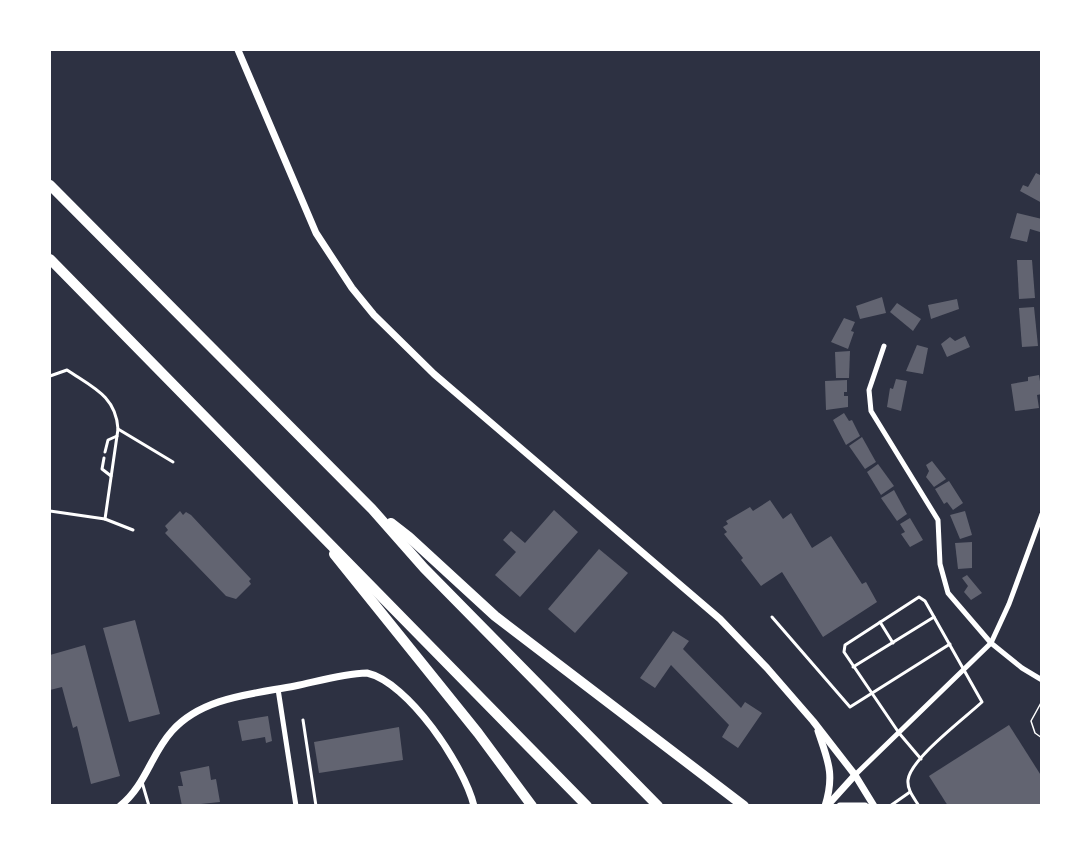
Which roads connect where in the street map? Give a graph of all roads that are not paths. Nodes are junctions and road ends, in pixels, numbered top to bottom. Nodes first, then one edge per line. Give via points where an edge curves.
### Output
1 (238, 50) edge
2 (50, 185) edge
3 (50, 259) edge
4 (884, 346) dead end
5 (50, 376) edge
6 (118, 429) junction
7 (117, 436) junction
8 (105, 452) dead end
9 (104, 458) dead end
10 (173, 462) dead end
11 (111, 476) junction
12 (372, 509) junction
13 (50, 511) edge
14 (1041, 514) edge
15 (105, 519) junction
16 (134, 530) dead end
17 (323, 536) junction
18 (772, 617) dead end
19 (934, 617) junction
20 (880, 622) junction
21 (893, 643) junction
22 (991, 643) junction
23 (950, 644) junction
24 (853, 667) junction
25 (966, 670) junction
26 (1041, 680) edge
27 (278, 689) junction
28 (871, 693) junction
29 (303, 720) dead end
30 (816, 726) junction
31 (899, 733) junction
32 (921, 759) junction
33 (855, 775) junction
34 (142, 783) junction
35 (910, 792) junction
36 (120, 806) edge
37 (149, 806) edge
38 (296, 806) edge
39 (316, 806) edge
40 (474, 806) edge
41 (532, 806) edge
42 (587, 806) edge
43 (658, 806) edge
44 (744, 806) edge
45 (826, 806) edge
46 (840, 806) edge
47 (865, 806) edge
48 (874, 806) edge
49 (890, 806) edge
50 (919, 806) edge

1 - 30 street via 316,233 374,315 434,374 720,619
2 - 12 highway
3 - 17 highway
4 - 22 street via 869,390 871,411 938,520 940,564 948,593
5 - 6 lane via 67,370 107,398 117,414
6 - 7 lane
6 - 10 lane
7 - 8 lane via 108,440
7 - 11 lane
9 - 11 lane via 102,469
11 - 15 lane
12 - 43 highway via 424,568
12 - 44 highway via 504,623
13 - 15 lane
14 - 22 street
15 - 16 lane
17 - 41 highway via 342,566
17 - 42 highway
18 - 28 lane via 850,707
19 - 20 lane via 919,597
19 - 21 lane
19 - 23 lane
20 - 21 lane
20 - 24 lane via 846,645 844,652
21 - 24 lane
22 - 25 street
22 - 26 street
23 - 25 lane
23 - 28 lane
24 - 28 lane
25 - 31 street
25 - 32 lane via 982,702
27 - 34 street via 214,704 184,720 166,738
27 - 38 street
27 - 40 street via 354,674 367,673 385,679 406,697 451,755
28 - 31 lane
29 - 39 lane
30 - 33 street
30 - 45 street via 832,771
31 - 32 lane
31 - 33 street
32 - 35 lane via 909,775
33 - 45 street
33 - 48 street
34 - 36 street
34 - 37 lane
35 - 49 lane
35 - 50 lane
46 - 47 street

